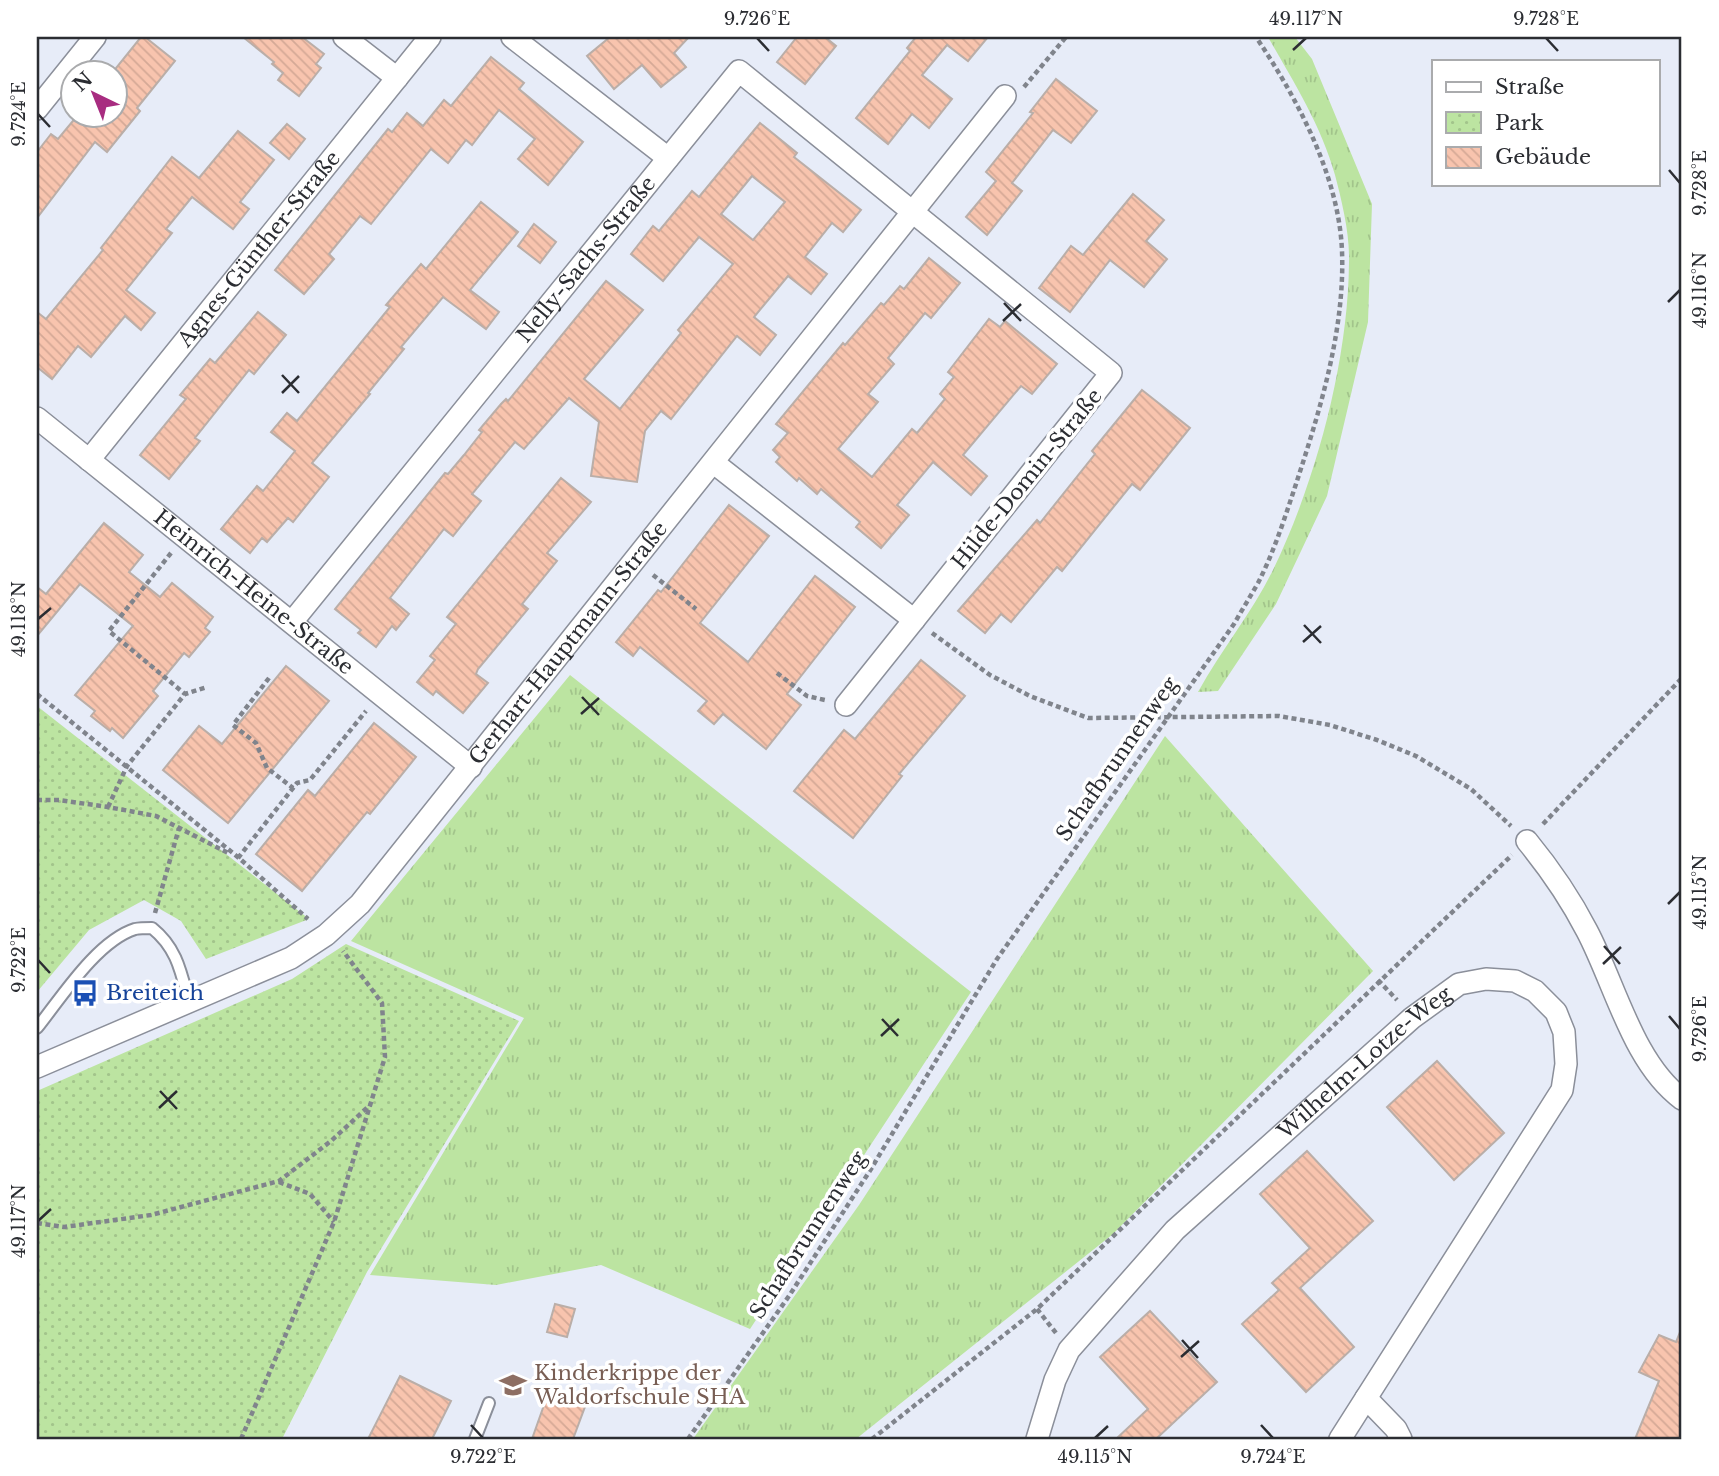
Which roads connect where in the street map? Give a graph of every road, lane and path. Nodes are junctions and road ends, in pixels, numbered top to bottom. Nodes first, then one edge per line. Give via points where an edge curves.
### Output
1 (94, 37) edge
2 (344, 37) edge
3 (430, 37) edge
4 (512, 37) edge
5 (1066, 37) edge
6 (1256, 37) edge
7 (397, 78) junction
8 (1005, 96) joint
9 (37, 109) edge
10 (668, 158) junction
11 (913, 212) junction
12 (37, 418) edge
13 (89, 460) junction
14 (714, 463) junction
15 (185, 536) junction
16 (636, 561) junction
17 (696, 609) dead end
18 (914, 620) junction
19 (292, 622) junction
20 (777, 673) dead end
21 (269, 678) dead end
22 (1682, 678) edge
23 (207, 687) dead end
24 (37, 694) edge
25 (185, 694) junction
26 (380, 694) junction
27 (846, 705) joint
28 (1167, 717) junction
29 (127, 766) junction
30 (471, 767) junction
31 (293, 788) junction
32 (37, 800) edge
33 (108, 807) junction
34 (179, 828) junction
35 (1527, 841) junction
36 (239, 859) junction
37 (152, 928) junction
38 (326, 935) junction
39 (190, 1002) junction
40 (37, 1028) edge
41 (37, 1067) edge
42 (1682, 1098) edge
43 (370, 1105) junction
44 (279, 1181) junction
45 (334, 1222) junction
46 (37, 1223) edge
47 (1366, 1398) junction
48 (489, 1403) dead end
49 (241, 1439) edge
50 (475, 1439) edge
51 (688, 1439) edge
52 (872, 1439) edge
53 (1037, 1439) edge
54 (1340, 1439) edge
55 (1401, 1439) edge

1 - 9 street
2 - 7 street
3 - 7 street, Agnes-Günther-Straße
4 - 10 street
5 - 8 path via 1020,92
6 - 28 path, Schafbrunnenweg via 1318,148 1334,202 1342,250 1337,327 1317,420 1259,581
7 - 13 street, Agnes-Günther-Straße
8 - 11 street, Gerhart-Hauptmann-Straße
10 - 11 street, Nelly-Sachs-Straße via 739,71
10 - 19 street, Nelly-Sachs-Straße
11 - 14 street, Gerhart-Hauptmann-Straße
11 - 18 street, Hilde-Domin-Straße via 1111,373
12 - 13 street, Heinrich-Heine-Straße
13 - 15 street, Heinrich-Heine-Straße
14 - 16 street, Gerhart-Hauptmann-Straße
14 - 18 street
15 - 19 street, Heinrich-Heine-Straße
15 - 25 path via 108,631
16 - 17 path
16 - 30 street, Gerhart-Hauptmann-Straße
18 - 27 street, Hilde-Domin-Straße
18 - 28 path via 990,676 1087,718
19 - 26 street, Heinrich-Heine-Straße
20 - 27 path via 807,696
21 - 31 path via 233,725 256,743 267,768
22 - 35 path
23 - 25 path
24 - 29 path
25 - 29 path
26 - 30 street, Heinrich-Heine-Straße
26 - 31 path via 310,779
28 - 35 path via 1279,716 1377,740 1416,756 1471,789
28 - 51 path, Schafbrunnenweg via 997,959 871,1169
29 - 33 path
29 - 36 path
30 - 38 street, Gerhart-Hauptmann-Straße via 360,904
31 - 36 path
32 - 33 path
33 - 34 path via 156,817
34 - 36 path
34 - 37 path
35 - 42 street via 1553,873 1587,931 1647,1061
35 - 52 path via 1037,1309
36 - 38 path
37 - 39 lane via 167,940
37 - 40 lane via 135,929 111,941
38 - 39 street, Gerhart-Hauptmann-Straße via 291,958
38 - 43 path via 382,1003 385,1057
39 - 41 street, Gerhart-Hauptmann-Straße
43 - 44 path
43 - 45 path
44 - 45 path via 310,1194
44 - 46 path via 150,1215 64,1227
45 - 49 path
47 - 53 street, Wilhelm-Lotze-Weg via 1562,1090 1564,1032 1556,1013 1535,991 1516,981 1486,979 1459,984 1412,1018 1175,1230 1069,1350
47 - 54 street, Wilhelm-Lotze-Weg
47 - 55 street
48 - 50 lane

